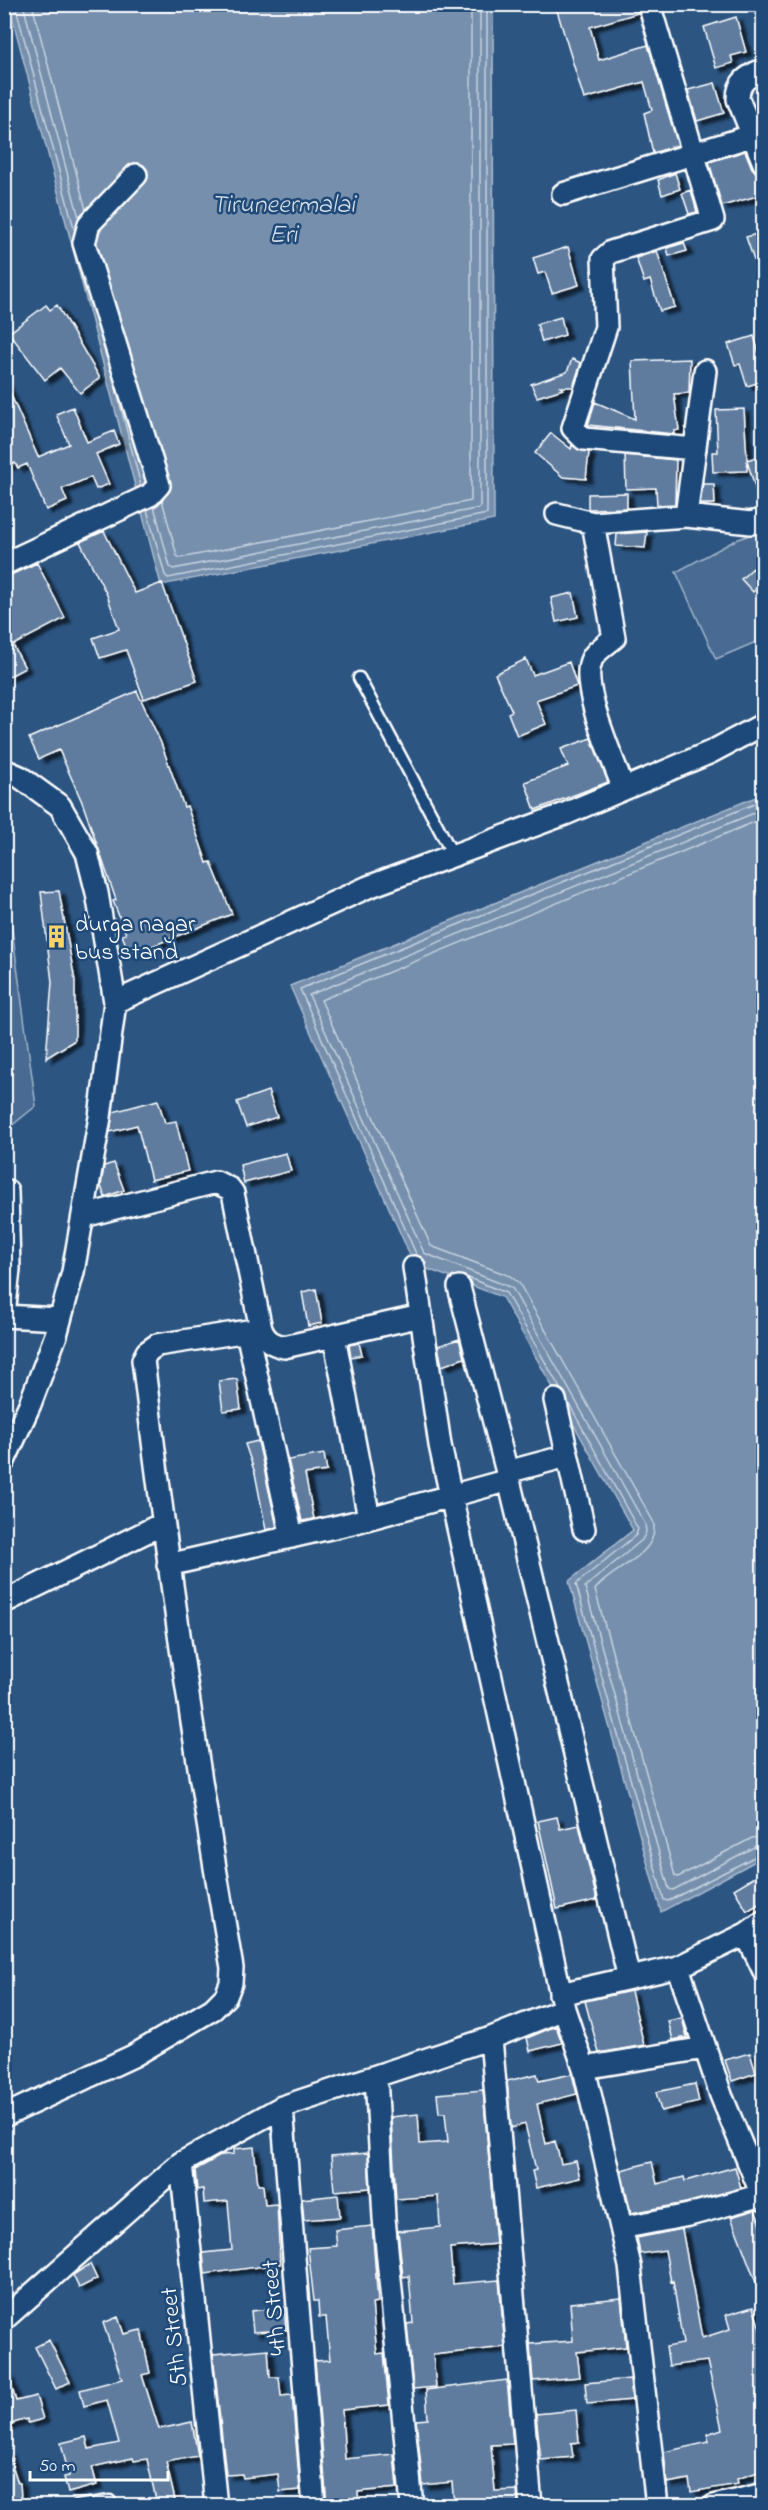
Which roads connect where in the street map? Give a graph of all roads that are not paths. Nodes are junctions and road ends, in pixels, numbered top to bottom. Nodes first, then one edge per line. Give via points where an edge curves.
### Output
1 (649, 4) edge
2 (764, 69) edge
3 (752, 136) junction
4 (692, 153) junction
5 (764, 163) edge
6 (136, 175) dead end
7 (562, 194) dead end
8 (705, 371) dead end
9 (695, 449) junction
10 (557, 514) dead end
11 (686, 516) junction
12 (764, 519) edge
13 (593, 523) junction
14 (4, 564) edge
15 (359, 678) dead end
16 (764, 724) edge
17 (4, 770) edge
18 (623, 787) junction
19 (453, 855) junction
20 (115, 1002) junction
21 (7, 1191) dead end
22 (84, 1216) junction
23 (414, 1267) dead end
24 (459, 1287) dead end
25 (4, 1316) edge
26 (421, 1316) junction
27 (58, 1319) junction
28 (254, 1330) junction
29 (334, 1336) junction
30 (555, 1400) dead end
31 (567, 1456) junction
32 (4, 1461) edge
33 (508, 1476) junction
34 (452, 1496) junction
35 (369, 1518) junction
36 (162, 1524) junction
37 (584, 1529) dead end
38 (292, 1537) junction
39 (168, 1565) junction
40 (4, 1602) edge
41 (764, 1921) edge
42 (746, 1934) junction
43 (678, 1967) junction
44 (764, 1971) edge
45 (629, 1978) junction
46 (562, 2001) junction
47 (491, 2038) junction
48 (705, 2048) junction
49 (584, 2068) junction
50 (376, 2076) junction
51 (282, 2107) junction
52 (4, 2116) edge
53 (181, 2163) junction
54 (763, 2198) edge
55 (631, 2226) dead end
56 (4, 2319) edge
57 (764, 2494) edge
58 (110, 2500) dead end
59 (743, 2502) edge
60 (77, 2505) edge
61 (216, 2505) edge
62 (314, 2505) edge
63 (412, 2505) edge
64 (531, 2505) edge
65 (657, 2505) edge
66 (714, 2505) edge

1 - 4 street
2 - 3 street via 742,81 738,90
3 - 4 street
3 - 5 street
4 - 7 street
4 - 9 street via 713,220 611,252 603,259 606,327 573,428 584,439
6 - 14 street via 89,224 84,243 159,485 150,495
8 - 9 street
9 - 11 street
10 - 13 street
11 - 12 street via 751,523
11 - 13 street
13 - 18 street via 614,638 592,658 587,673
15 - 19 lane
16 - 18 street via 711,752
17 - 20 street via 60,806 87,853
18 - 19 street via 565,814
19 - 20 street via 368,887
20 - 22 street
21 - 25 street via 9,1269
22 - 27 street via 73,1272
22 - 28 street via 216,1182 230,1189
23 - 26 street
24 - 33 street
25 - 27 street
26 - 29 street
26 - 34 street via 440,1445
27 - 32 street via 56,1335 30,1404
28 - 29 street via 284,1347
28 - 36 street via 157,1345 143,1360
28 - 38 street
29 - 35 street
30 - 31 street
31 - 33 street
31 - 37 street
33 - 34 street
33 - 45 street
34 - 35 street
34 - 46 street
35 - 38 street
36 - 39 street
36 - 40 street
38 - 39 street
39 - 52 street via 232,1968 231,1983 226,1996 213,2009 133,2056
41 - 42 street
42 - 43 street
42 - 44 street
43 - 45 street
43 - 48 street
45 - 46 street
46 - 47 street
46 - 49 street
47 - 50 street
47 - 64 street
48 - 49 street
48 - 54 street
49 - 65 street via 630,2266
50 - 51 street
50 - 63 street via 384,2218
51 - 53 street
51 - 62 street, 4th Street
53 - 56 street
53 - 61 street, 5th Street
54 - 55 street
57 - 59 street
58 - 60 lane
59 - 66 street

